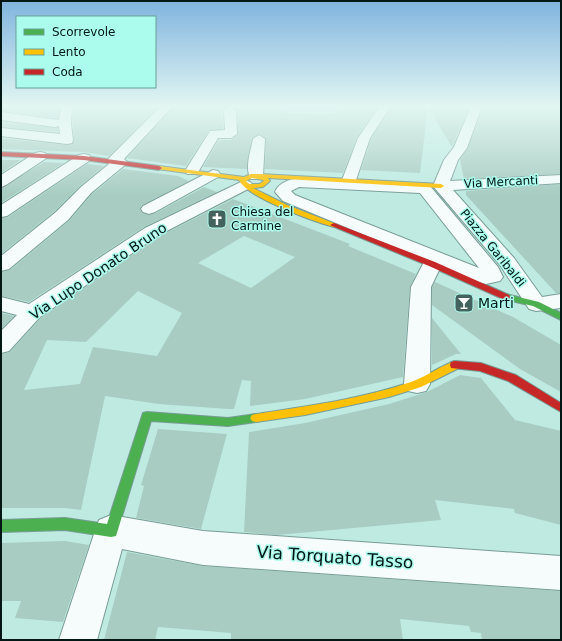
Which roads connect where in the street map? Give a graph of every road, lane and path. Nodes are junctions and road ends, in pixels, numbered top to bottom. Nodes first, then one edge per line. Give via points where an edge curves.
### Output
1 (38, 136) edge
2 (67, 136) edge
3 (140, 136) edge
4 (213, 136) edge
5 (365, 136) edge
6 (465, 136) edge
7 (67, 139) junction
8 (259, 139) dead end
9 (1, 154) edge
10 (40, 156) junction
11 (62, 156) junction
12 (84, 158) junction
13 (117, 162) junction
14 (192, 171) junction
15 (214, 174) junction
16 (561, 179) edge
17 (251, 180) junction
18 (349, 180) junction
19 (1, 182) edge
20 (433, 188) junction
21 (149, 209) dead end
22 (1, 212) edge
23 (432, 264) junction
24 (2, 265) edge
25 (561, 301) edge
26 (1, 304) edge
27 (536, 304) junction
28 (32, 312) junction
29 (561, 317) edge
30 (1, 345) edge
31 (417, 384) junction
32 (561, 408) edge
33 (1, 526) edge
34 (111, 532) junction
35 (561, 573) edge
36 (78, 640) edge

1 - 7 street
2 - 7 street
3 - 13 street
4 - 14 street
5 - 18 street
6 - 20 street via 460,148
7 - 11 street
8 - 17 street via 258,158
9 - 10 street
10 - 11 street
10 - 19 street
11 - 12 street
12 - 13 street
12 - 22 street
13 - 14 street
13 - 24 street via 62,216
14 - 15 street
15 - 17 street
15 - 21 street
16 - 20 street, Via Mercanti
17 - 18 street
17 - 23 street, Piazza Garibaldi via 267,198
17 - 28 street, Via Lupo Donato Bruno via 151,232
18 - 20 street
20 - 20 street, Piazza Garibaldi via 306,182 290,184 283,192 289,198 486,278 493,277 491,270
20 - 27 street, Piazza Garibaldi via 507,262
23 - 27 street, Piazza Garibaldi via 512,300
23 - 31 street via 421,287
25 - 27 street
26 - 28 street
27 - 29 street
28 - 30 street, Via Lupo Donato Bruno
31 - 32 street via 457,364 481,367 512,378
31 - 34 street via 389,393 305,411 228,422 147,416
33 - 34 street via 65,524
34 - 35 street, Via Torquato Tasso via 203,548
34 - 36 street

